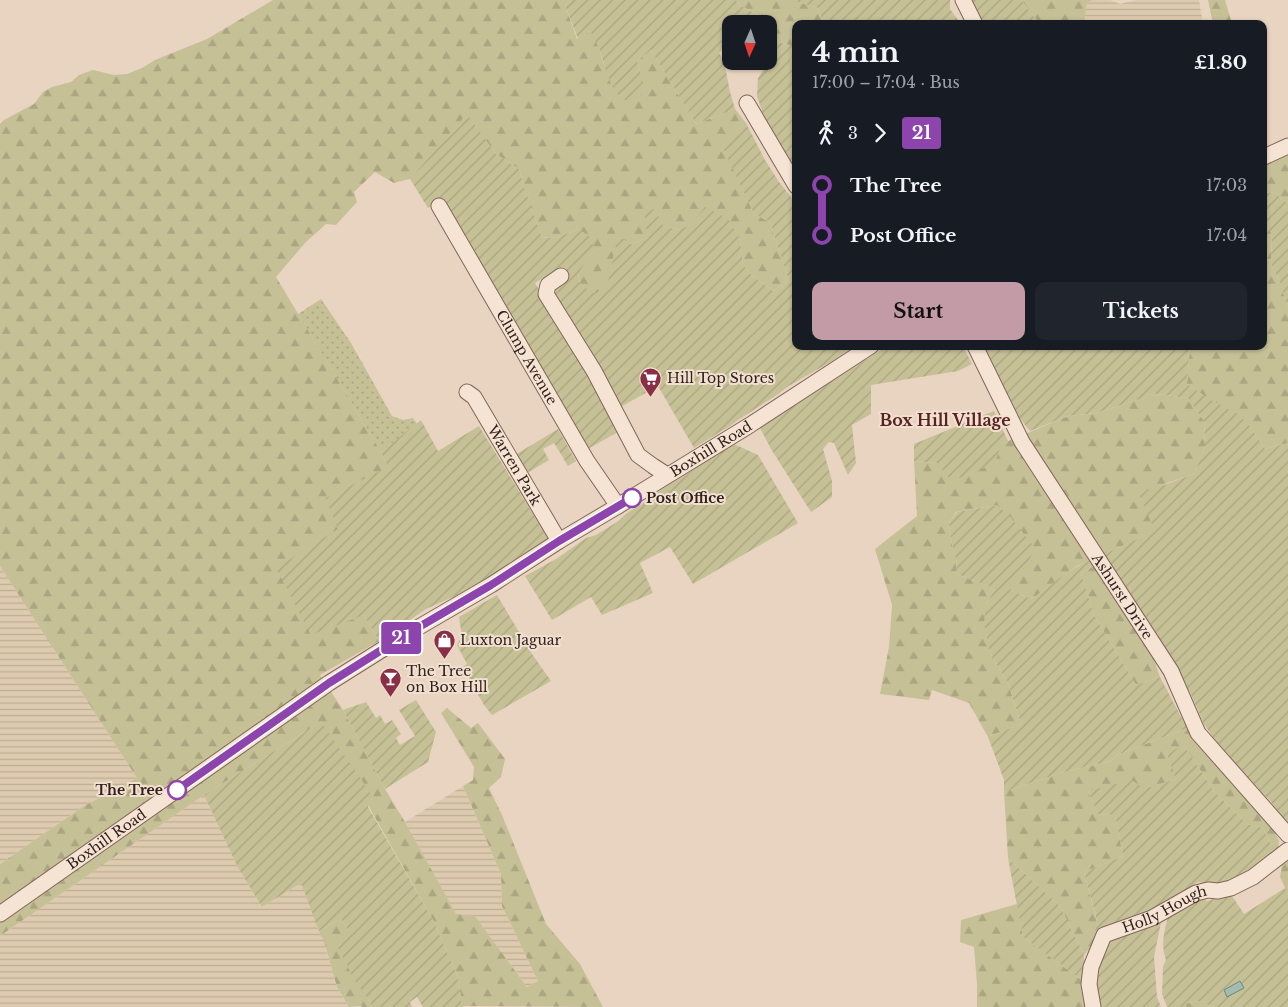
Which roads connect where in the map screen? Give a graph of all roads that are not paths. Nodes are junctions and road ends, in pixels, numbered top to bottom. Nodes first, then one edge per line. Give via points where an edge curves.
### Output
1 (963, 0) edge
2 (973, 20) edge
3 (747, 103) dead end
4 (1288, 146) edge
5 (1267, 156) edge
6 (792, 179) edge
7 (439, 206) dead end
8 (561, 276) dead end
9 (865, 350) edge
10 (977, 350) edge
11 (467, 392) dead end
12 (667, 475) junction
13 (618, 506) junction
14 (559, 541) junction
15 (1288, 835) edge
16 (1288, 850) edge
17 (0, 914) edge
18 (1093, 1007) edge

1 - 2 street
3 - 6 street
4 - 5 street
7 - 13 street, Clump Avenue via 587,461
8 - 12 street via 548,285 546,294 594,371 638,455
9 - 12 street, Boxhill Road
10 - 15 street, Ashurst Drive via 1022,442 1171,671 1198,733
11 - 14 street, Warren Park via 474,397
12 - 13 street, Boxhill Road
13 - 14 street, Boxhill Road
14 - 17 street, Boxhill Road via 329,683
16 - 18 street, Holly Hough via 1253,878 1231,888 1196,893 1152,918 1104,935 1091,967 1089,984

